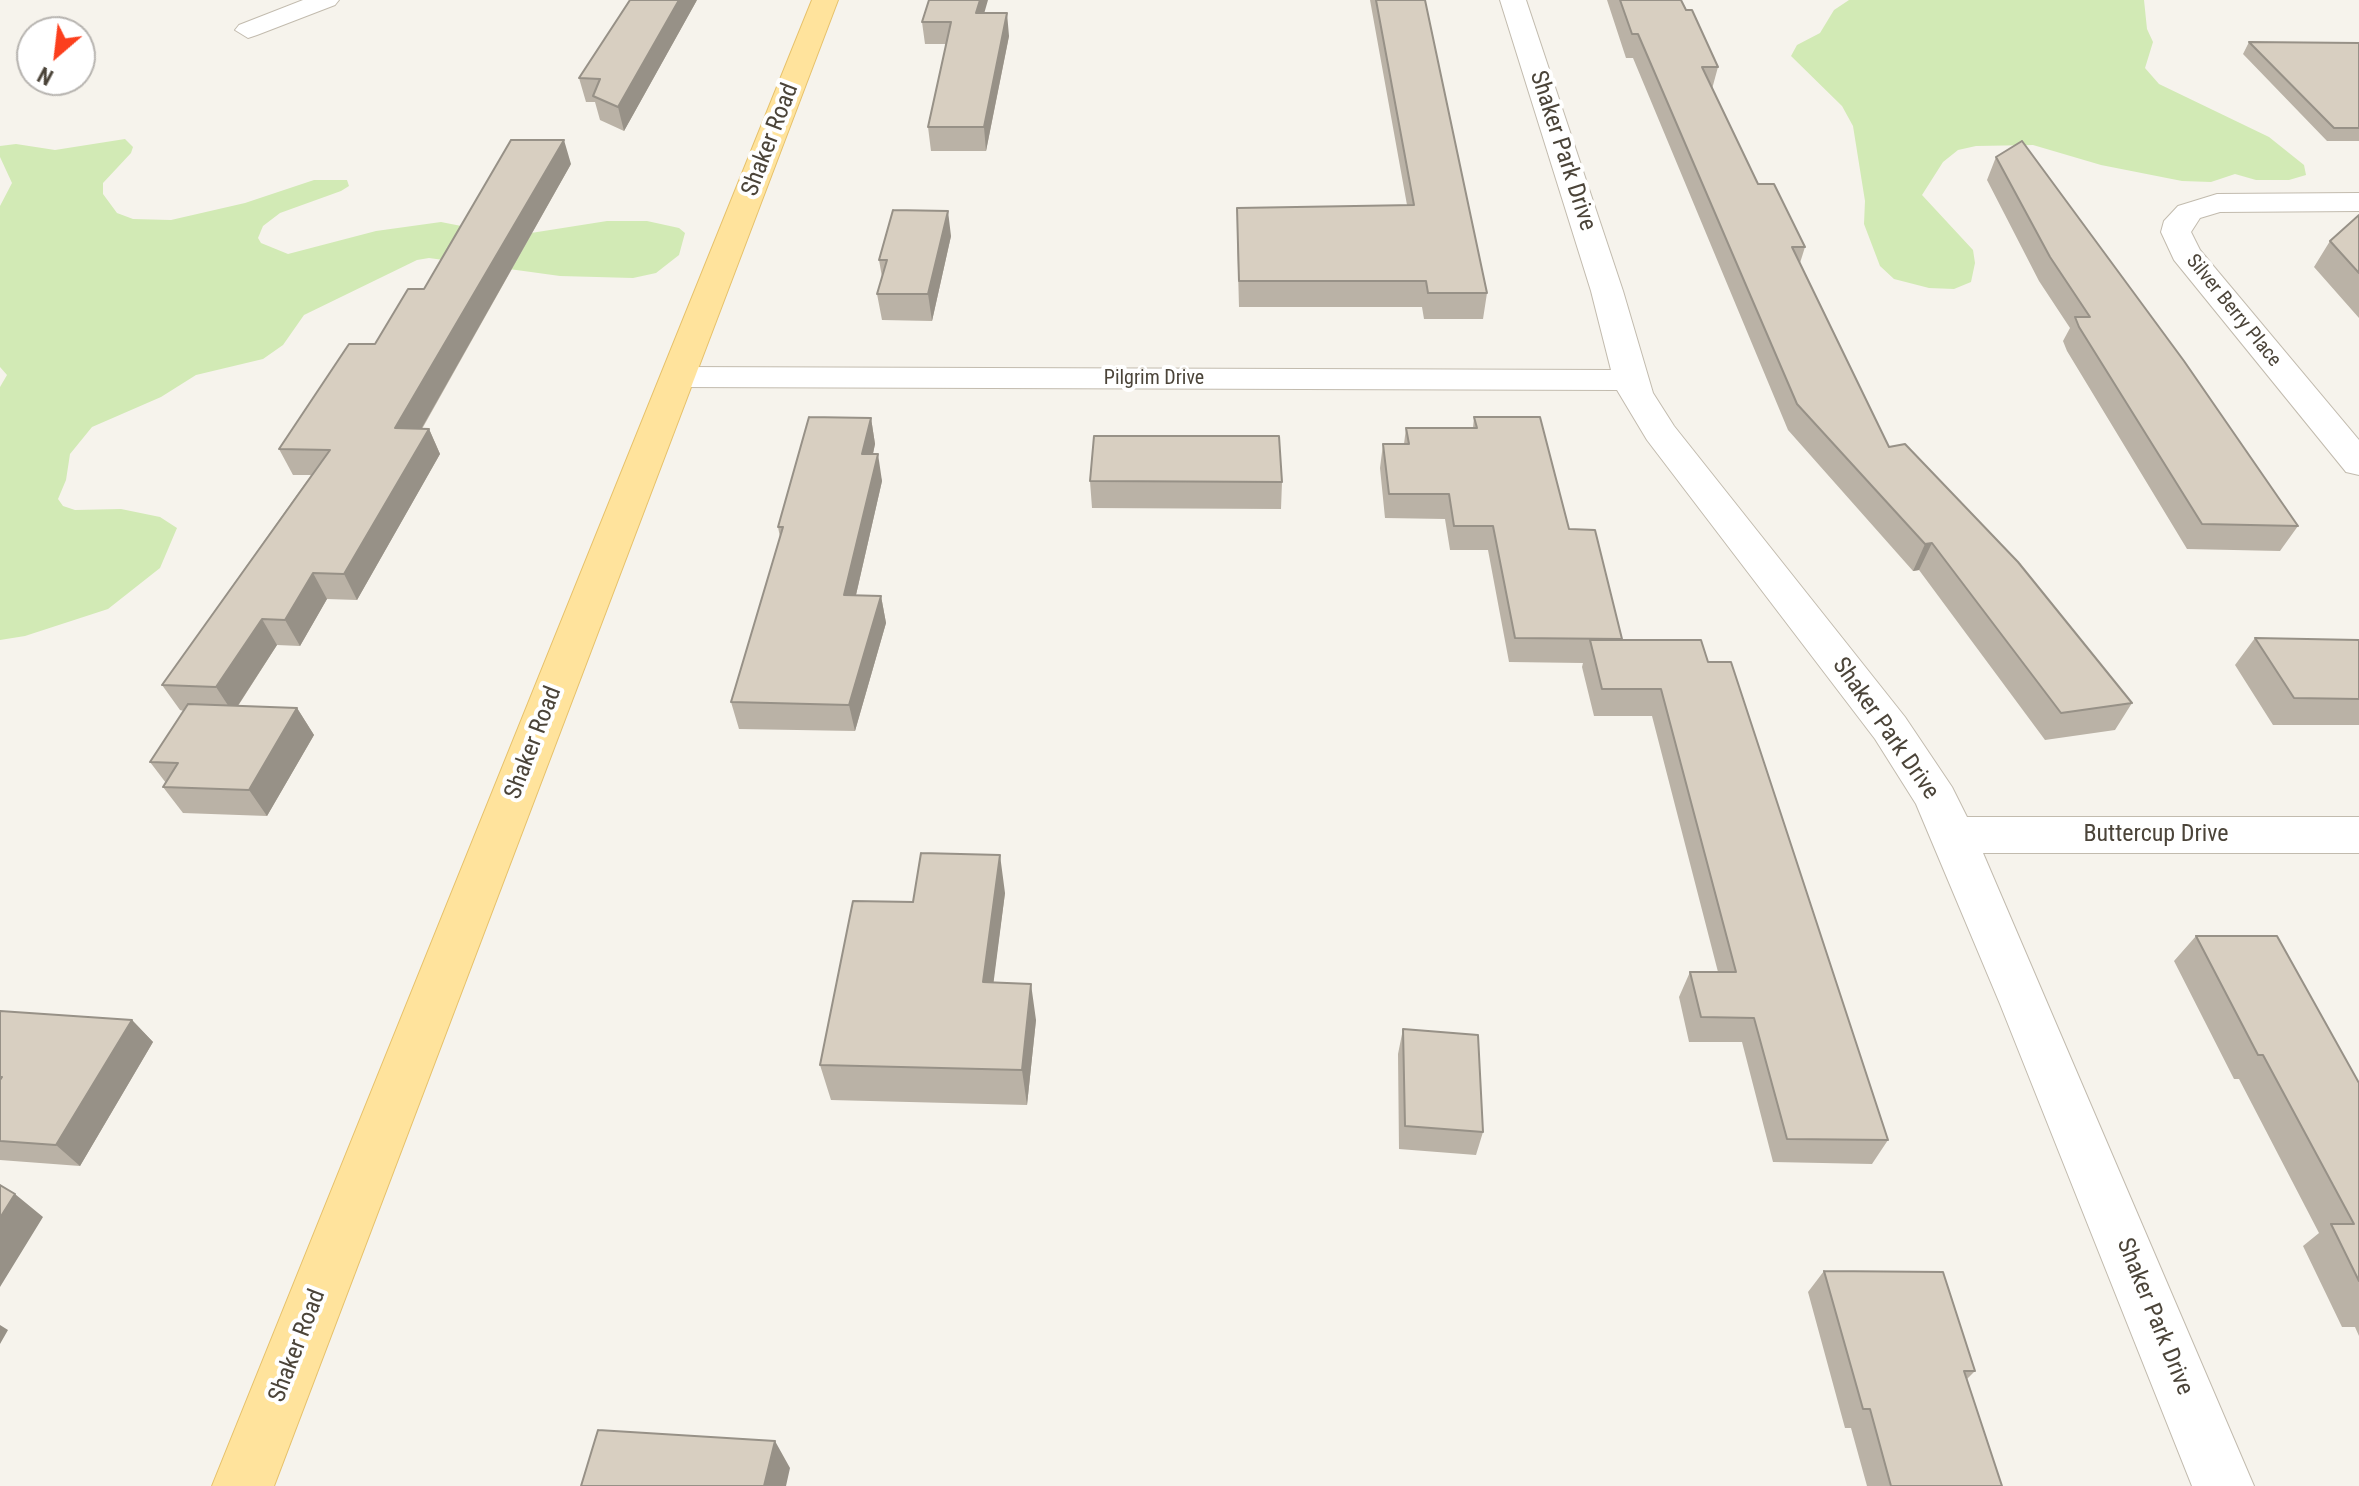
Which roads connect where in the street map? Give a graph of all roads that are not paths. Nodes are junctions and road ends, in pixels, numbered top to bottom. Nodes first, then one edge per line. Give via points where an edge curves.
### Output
1 (326, 0) edge
2 (825, 0) edge
3 (1513, 0) edge
4 (248, 30) dead end
5 (2359, 202) edge
6 (678, 377) junction
7 (1630, 380) junction
8 (2359, 464) edge
9 (1954, 835) junction
10 (2359, 835) edge
11 (243, 1486) edge
12 (2223, 1486) edge

1 - 4 street
2 - 6 main road, Shaker Road
3 - 7 street, Shaker Park Drive via 1607,291
5 - 8 street, Silver Berry Place via 2217,203 2189,212 2176,232 2185,253
6 - 7 street, Pilgrim Drive
6 - 11 main road, Shaker Road
7 - 9 street, Shaker Park Drive via 1660,432 1890,728
9 - 10 street, Buttercup Drive
9 - 12 street, Shaker Park Drive

